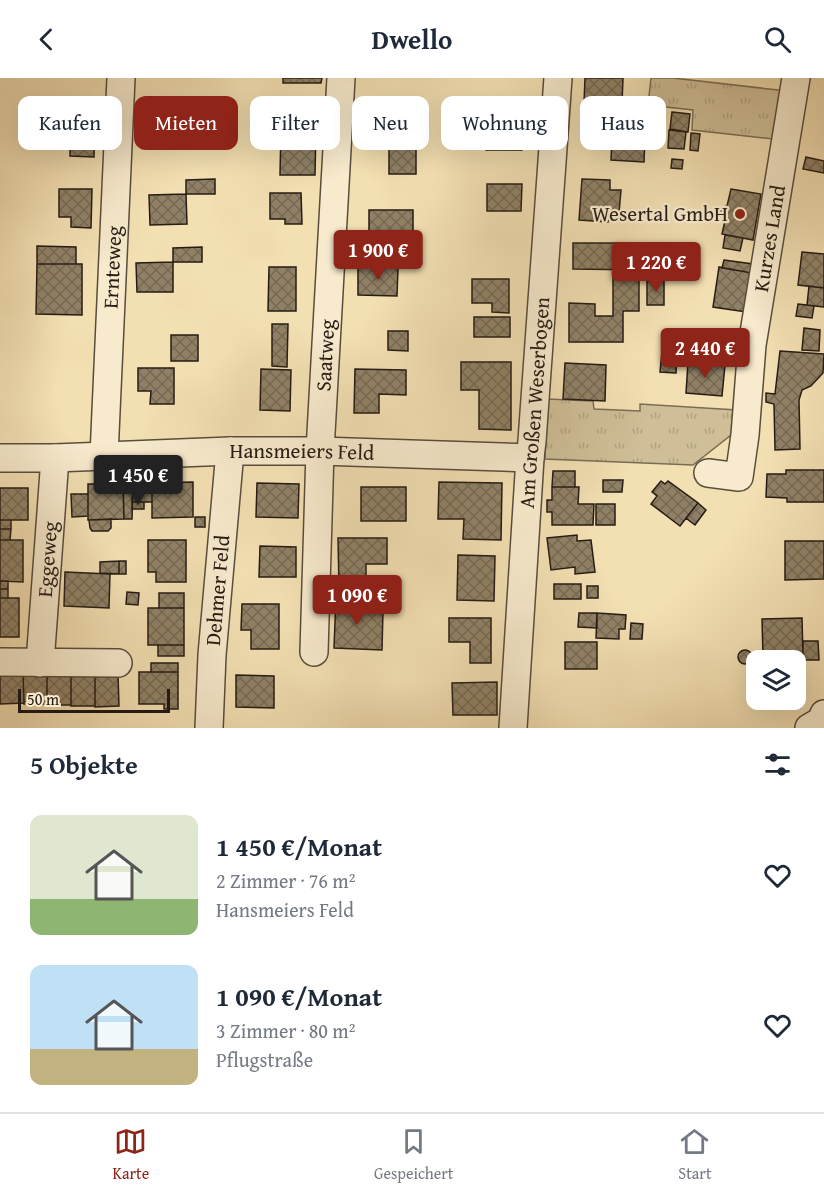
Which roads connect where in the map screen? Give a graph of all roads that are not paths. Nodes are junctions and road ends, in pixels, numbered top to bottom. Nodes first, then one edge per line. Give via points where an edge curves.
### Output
1 (121, 78) edge
2 (341, 78) edge
3 (558, 78) edge
4 (796, 78) edge
5 (230, 451) junction
6 (320, 451) junction
7 (104, 456) junction
8 (0, 458) edge
9 (55, 458) junction
10 (530, 458) junction
11 (708, 473) dead end
12 (314, 652) dead end
13 (0, 662) edge
14 (40, 663) junction
15 (118, 663) dead end
16 (824, 714) edge
17 (209, 728) edge
18 (513, 728) edge
19 (809, 728) edge

1 - 7 street, Ernteweg
2 - 6 street, Saatweg
3 - 10 street, Am Großen Weserbogen
4 - 11 street, Kurzes Land via 752,345 739,477
5 - 6 street, Hansmeiers Feld
5 - 7 street, Hansmeiers Feld
5 - 17 street, Dehmer Feld
6 - 10 street, Hansmeiers Feld
6 - 12 street, Saatweg
7 - 9 street, Hansmeiers Feld
8 - 9 street, Hansmeiers Feld
9 - 14 street, Eggeweg
10 - 18 street, Am Großen Weserbogen
13 - 14 street
14 - 15 street
16 - 19 street via 821,721

